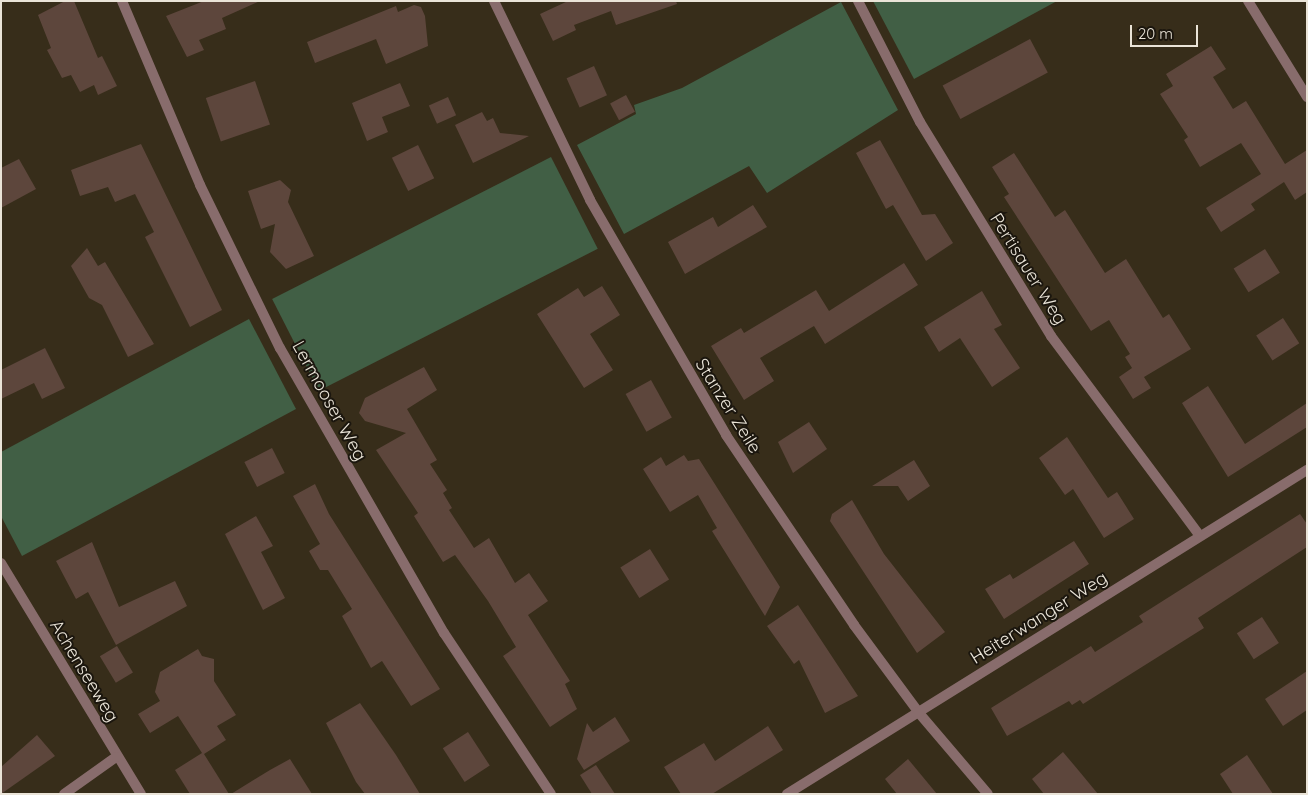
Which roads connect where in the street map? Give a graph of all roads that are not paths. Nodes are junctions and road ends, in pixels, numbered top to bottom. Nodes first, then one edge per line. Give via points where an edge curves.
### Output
1 (122, 1) edge
2 (494, 1) edge
3 (858, 1) edge
4 (1248, 1) edge
5 (1307, 98) edge
6 (1307, 470) edge
7 (1200, 536) junction
8 (1, 563) edge
9 (919, 712) junction
10 (116, 757) junction
11 (64, 794) edge
12 (141, 794) edge
13 (551, 794) edge
14 (787, 794) edge
15 (988, 794) edge

1 - 13 street, Lermooser Weg via 200,185 280,348 444,633
2 - 9 street, Stanzer Zeile via 590,200 672,346 790,533
3 - 7 street, Pertisauer Weg via 924,130 1051,336
4 - 5 street
6 - 7 street, Heiterwanger Weg
7 - 9 street, Heiterwanger Weg
8 - 10 street, Achenseeweg
9 - 14 street, Heiterwanger Weg
9 - 15 street, Stanzer Zeile
10 - 11 street
10 - 12 street, Achenseeweg

